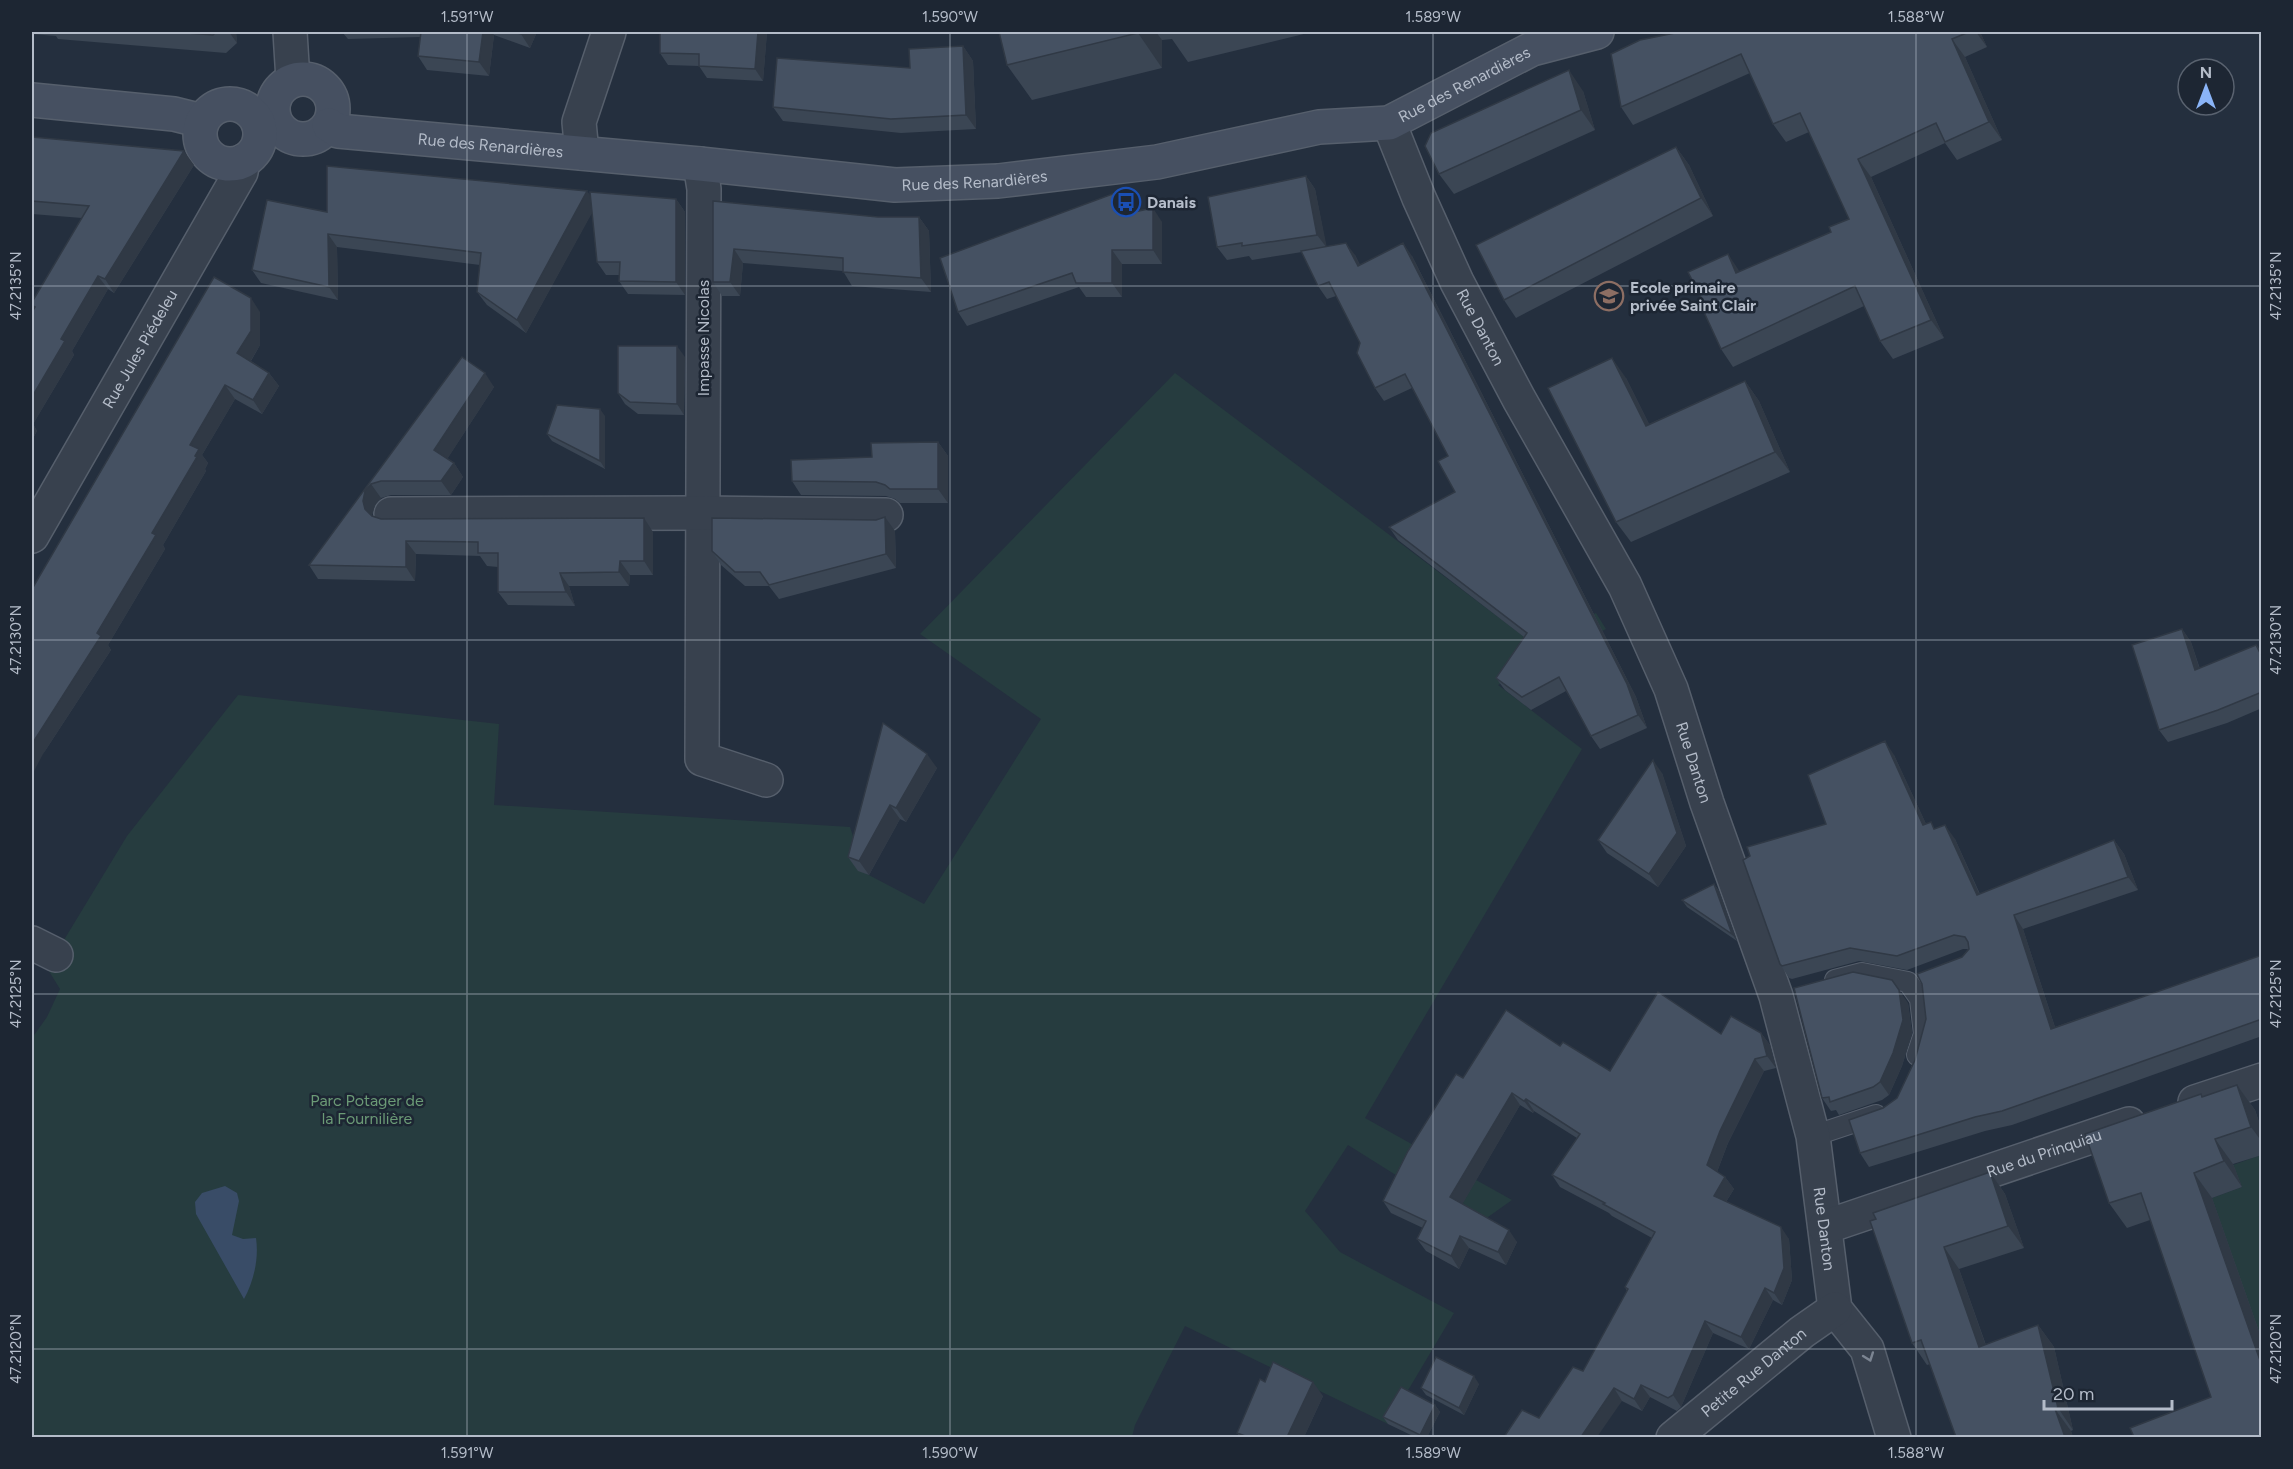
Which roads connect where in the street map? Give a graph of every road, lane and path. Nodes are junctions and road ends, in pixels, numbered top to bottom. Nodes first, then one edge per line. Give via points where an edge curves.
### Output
1 (290, 32) edge
2 (609, 32) edge
3 (1598, 32) edge
4 (286, 85) junction
5 (32, 100) edge
6 (242, 107) junction
7 (202, 122) junction
8 (1389, 123) junction
9 (328, 125) junction
10 (287, 134) junction
11 (582, 153) junction
12 (250, 154) junction
13 (700, 164) junction
14 (702, 513) junction
15 (391, 514) dead end
16 (886, 515) edge
17 (32, 536) edge
18 (766, 780) dead end
19 (1928, 974) edge
20 (1908, 982) junction
21 (1819, 985) edge
22 (1913, 1070) edge
23 (2262, 1080) edge
24 (1893, 1107) edge
25 (1813, 1136) junction
26 (1825, 1227) junction
27 (1835, 1309) junction
28 (1673, 1437) edge
29 (1894, 1437) edge

1 - 4 street
2 - 11 street via 579,122
3 - 8 street, Rue des Renardières via 1532,49
4 - 6 street
4 - 9 street via 305,78 323,86 330,94 333,113
4 - 10 street via 274,99 274,119
5 - 7 street via 174,114
6 - 7 street via 222,105
6 - 12 street via 250,112 260,129 260,138
7 - 12 street via 201,145 214,160 233,165
8 - 13 street, Rue des Renardières via 1319,127 1157,162 998,181 895,185
8 - 25 street, Rue Danton via 1457,282 1625,586 1671,689 1707,803 1786,993
9 - 10 street via 316,136 307,138
9 - 11 street, Rue des Renardières via 338,131
10 - 12 street
11 - 13 street, Rue des Renardières
12 - 17 street, Rue Jules Piédeleu
13 - 14 street, Impasse Nicolas via 704,189
14 - 15 street
14 - 16 street
14 - 18 street, Impasse Nicolas via 702,759
19 - 20 lane
20 - 21 lane via 1862,973
20 - 22 lane via 1920,999 1924,1034
23 - 26 street, Rue du Prinquiau
24 - 25 lane
25 - 26 street, Rue Danton
26 - 27 street, Rue Danton
27 - 28 street, Petite Rue Danton
27 -> 29 street via 1867,1349

